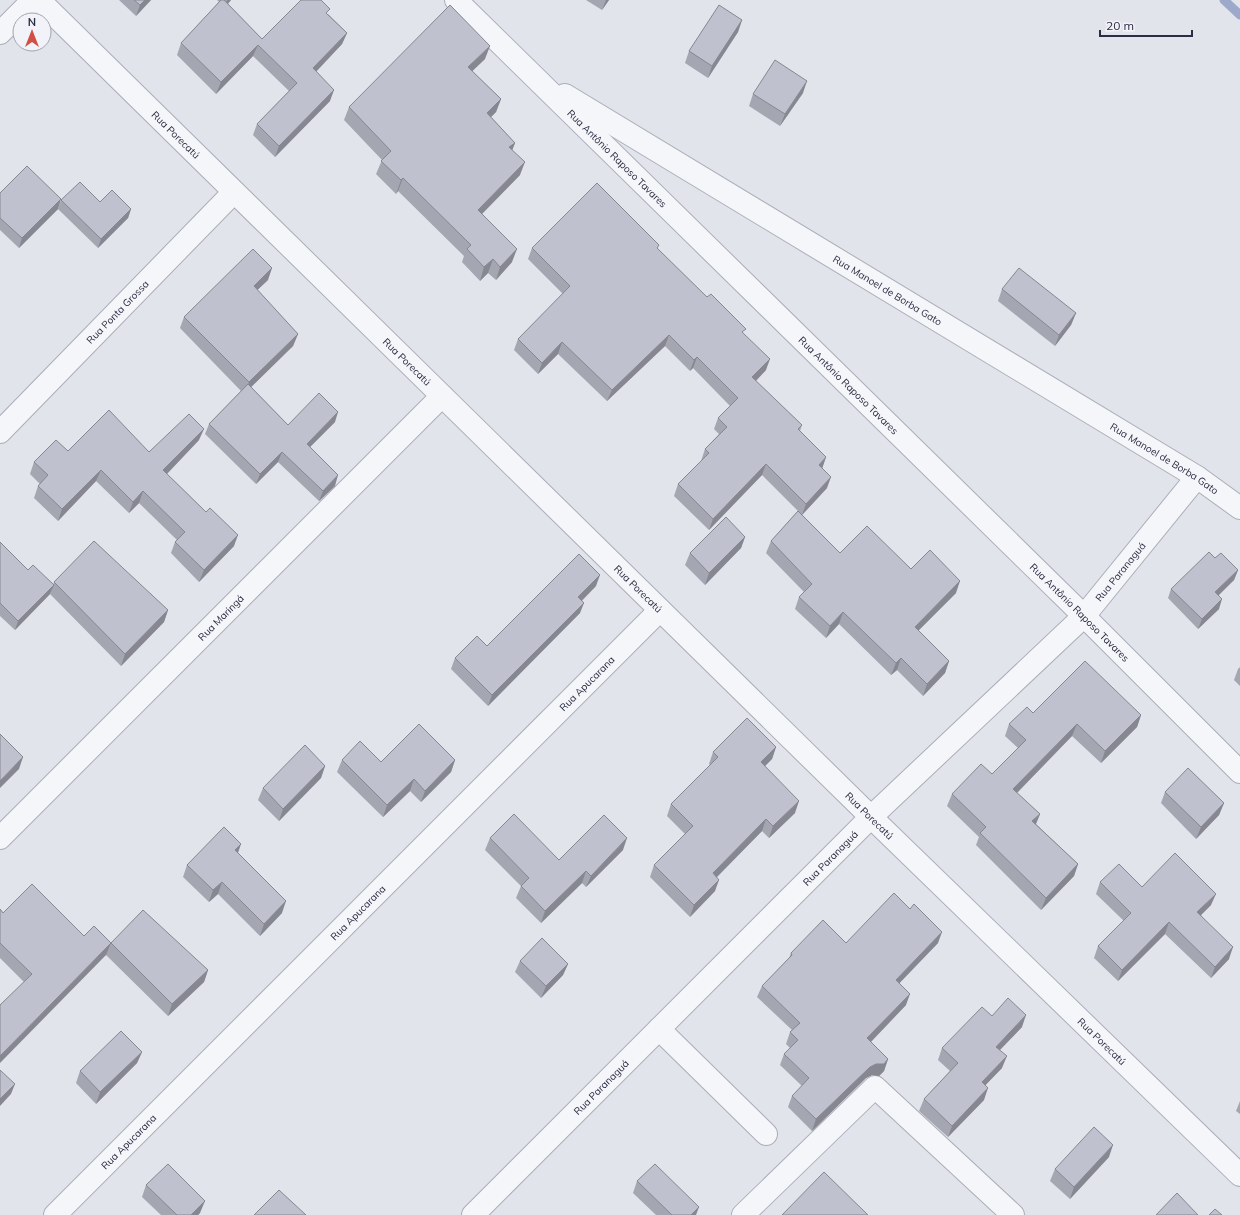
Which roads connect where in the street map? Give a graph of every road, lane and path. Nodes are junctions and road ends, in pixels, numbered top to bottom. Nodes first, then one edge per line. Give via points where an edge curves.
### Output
1 (33, 0) edge
2 (39, 0) edge
3 (456, 0) edge
4 (0, 34) edge
5 (534, 76) junction
6 (234, 192) junction
7 (442, 396) junction
8 (0, 432) edge
9 (1197, 477) junction
10 (1240, 508) edge
11 (660, 610) junction
12 (1084, 616) junction
13 (1240, 772) edge
14 (871, 817) junction
15 (0, 838) edge
16 (659, 1029) junction
17 (766, 1134) dead end
18 (1240, 1175) edge
19 (55, 1215) edge
20 (473, 1215) edge
21 (743, 1215) edge
22 (1013, 1215) edge

1 - 4 street
2 - 6 street, Rua Porecatú
3 - 5 street, Rua Antônio Raposo Tavares
5 - 9 street, Rua Manoel de Borba Gato
5 - 12 street, Rua Antônio Raposo Tavares
6 - 7 street, Rua Porecatú
6 - 8 street, Rua Ponta Grossa
7 - 11 street, Rua Porecatú
7 - 15 street, Rua Maringá
9 - 10 street, Rua Manoel de Borba Gato
9 - 12 street, Rua Paranaguá
11 - 14 street, Rua Porecatú
11 - 19 street, Rua Apucarana
12 - 13 street, Rua Antônio Raposo Tavares
12 - 14 street, Rua Paranaguá
14 - 16 street, Rua Paranaguá
14 - 18 street, Rua Porecatú
16 - 17 street
16 - 20 street, Rua Paranaguá
21 - 22 street via 875,1087

